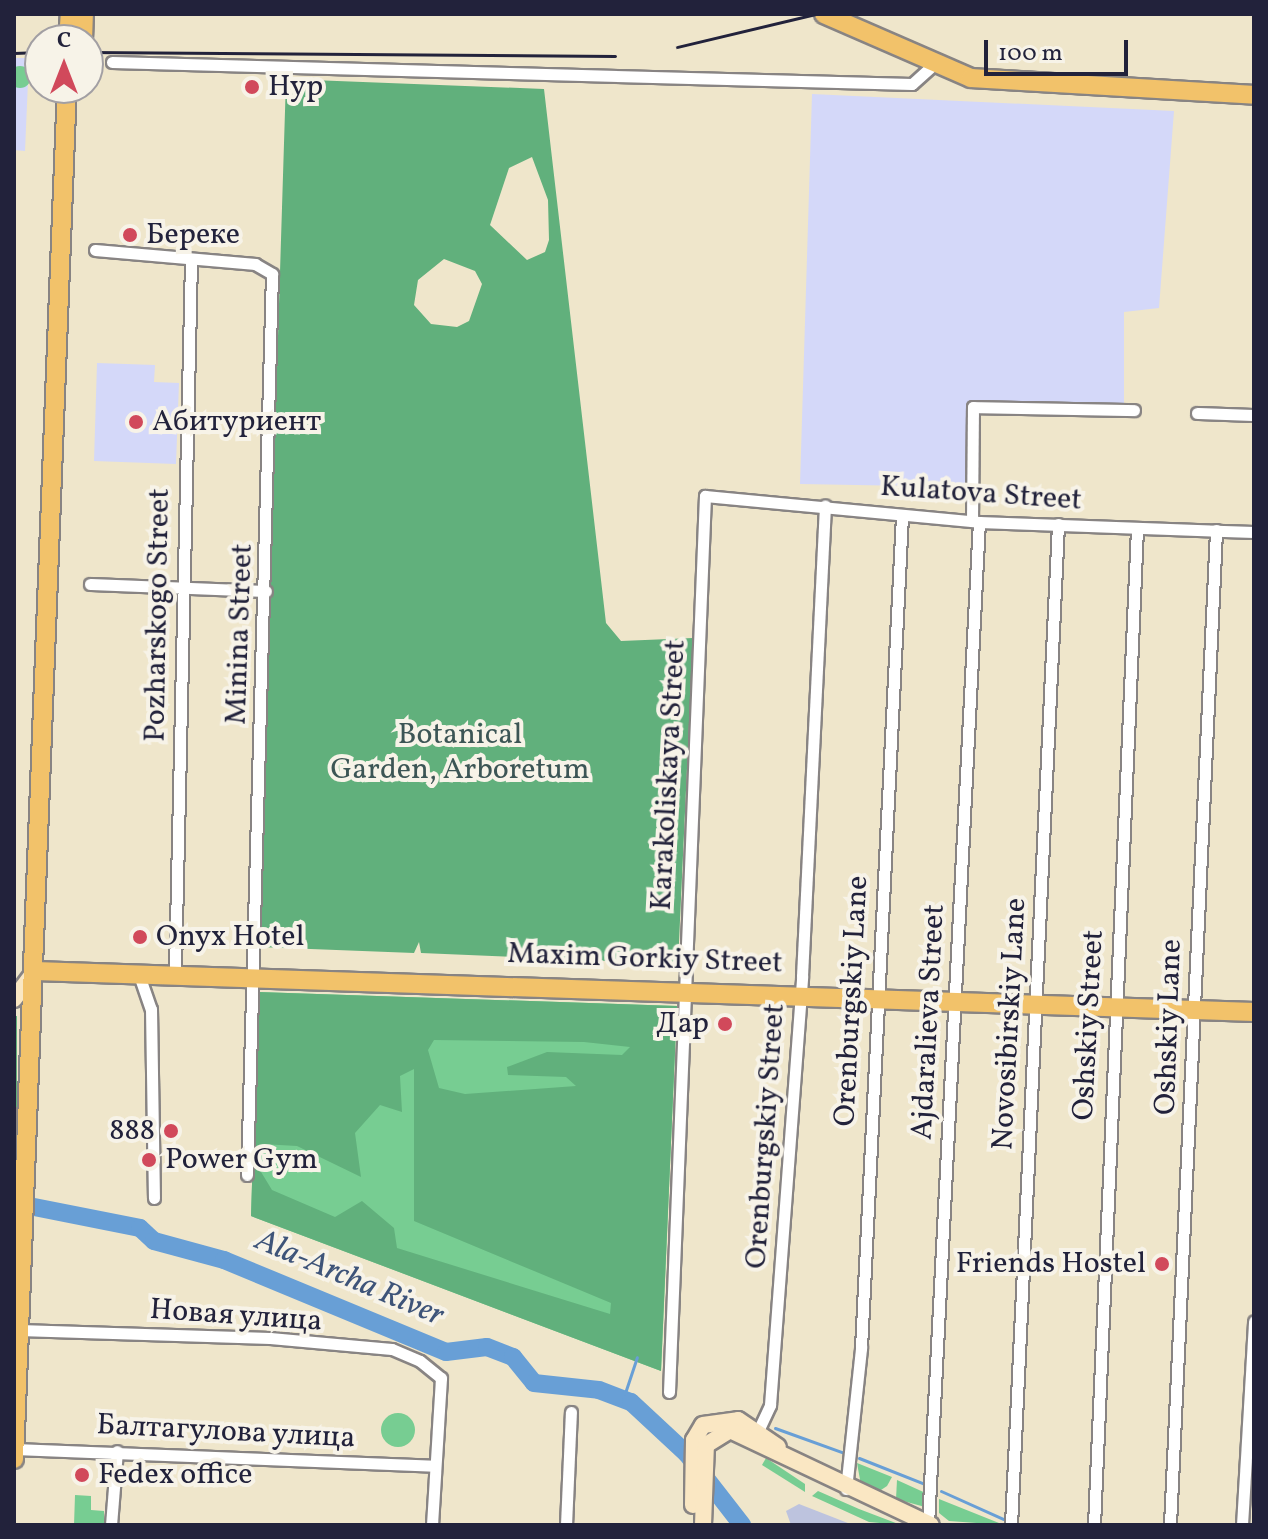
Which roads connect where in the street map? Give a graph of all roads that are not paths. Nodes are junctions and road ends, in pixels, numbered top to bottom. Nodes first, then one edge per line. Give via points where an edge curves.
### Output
1 (824, 14) edge
2 (112, 62) dead end
3 (932, 66) junction
4 (1254, 95) edge
5 (70, 104) edge
6 (74, 104) edge
7 (71, 113) junction
8 (95, 250) dead end
9 (191, 259) junction
10 (1134, 410) dead end
11 (1197, 413) dead end
12 (1254, 415) edge
13 (705, 496) joint
14 (825, 506) junction
15 (902, 515) junction
16 (975, 521) junction
17 (1058, 524) junction
18 (1137, 528) junction
19 (1216, 530) junction
20 (1254, 532) edge
21 (90, 584) dead end
22 (183, 588) junction
23 (266, 591) junction
24 (35, 971) junction
25 (138, 971) junction
26 (175, 971) junction
27 (254, 974) junction
28 (683, 988) junction
29 (800, 993) junction
30 (878, 996) junction
31 (14, 999) edge
32 (954, 999) junction
33 (1034, 1002) junction
34 (1113, 1006) junction
35 (1194, 1009) junction
36 (1254, 1012) edge
37 (247, 1175) dead end
38 (154, 1198) dead end
39 (1254, 1321) edge
40 (19, 1330) junction
41 (15, 1392) edge
42 (669, 1392) dead end
43 (571, 1412) dead end
44 (758, 1431) junction
45 (705, 1432) junction
46 (14, 1449) edge
47 (117, 1451) junction
48 (14, 1459) edge
49 (790, 1460) junction
50 (435, 1466) junction
51 (846, 1490) junction
52 (929, 1524) edge
53 (111, 1525) edge
54 (432, 1525) edge
55 (566, 1525) edge
56 (692, 1525) edge
57 (703, 1525) edge
58 (1011, 1525) edge
59 (1094, 1525) edge
60 (1170, 1525) edge
61 (1242, 1525) edge

1 - 3 main road
2 - 3 street via 912,84
3 - 4 main road via 971,78
5 - 7 main road
6 - 7 main road
7 - 24 main road
8 - 9 street, Minina Street
9 - 22 street, Pozharskogo Street
9 - 23 street, Minina Street via 255,264 272,274
10 - 16 street, Ajdaralieva Street via 973,407
11 - 12 street
13 - 14 street, Kulatova Street
13 - 28 street, Karakoliskaya Street
14 - 15 street, Kulatova Street
14 - 29 street, Orenburgskiy Street
15 - 16 street, Kulatova Street
15 - 30 street, Orenburgskiy Lane
16 - 17 street, Kulatova Street
16 - 32 street, Ajdaralieva Street
17 - 18 street, Kulatova Street
17 - 33 street, Novosibirskiy Lane
18 - 19 street, Kulatova Street
18 - 34 street, Oshskiy Street
19 - 20 street, Kulatova Street
19 - 35 street, Oshskiy Lane
21 - 22 street
22 - 23 street
22 - 26 street, Pozharskogo Street
23 - 27 street, Minina Street
24 - 25 main road, Maxim Gorkiy Street
24 - 31 main road
24 - 40 main road
25 - 26 main road, Maxim Gorkiy Street
25 - 38 street via 151,1009
26 - 27 main road, Maxim Gorkiy Street
27 - 28 main road, Maxim Gorkiy Street
27 - 37 street, Minina Street
28 - 29 main road, Maxim Gorkiy Street
28 - 42 street, Karakoliskaya Street
29 - 30 main road, Maxim Gorkiy Street
29 - 44 street, Orenburgskiy Street via 770,1405
30 - 32 main road, Maxim Gorkiy Street
30 - 51 street, Orenburgskiy Lane via 861,1348
32 - 33 main road, Maxim Gorkiy Street
32 - 52 street, Ajdaralieva Street
33 - 34 main road, Maxim Gorkiy Street
33 - 58 street, Novosibirskiy Lane
34 - 35 main road, Maxim Gorkiy Street
34 - 59 street, Oshskiy Street
35 - 36 main road, Maxim Gorkiy Street
35 - 60 street, Oshskiy Lane
39 - 61 street
40 - 41 main road
40 - 50 street, Новая улица via 392,1349 441,1378
41 - 46 main road
43 - 55 street
44 - 45 main road via 725,1417
44 - 49 main road
45 - 49 main road via 736,1431
45 - 56 main road
45 - 57 main road
46 - 47 street, Балтагулова улица
46 - 48 main road
47 - 50 street, Балтагулова улица
47 - 53 street
49 - 51 main road
50 - 54 street
51 - 52 main road

